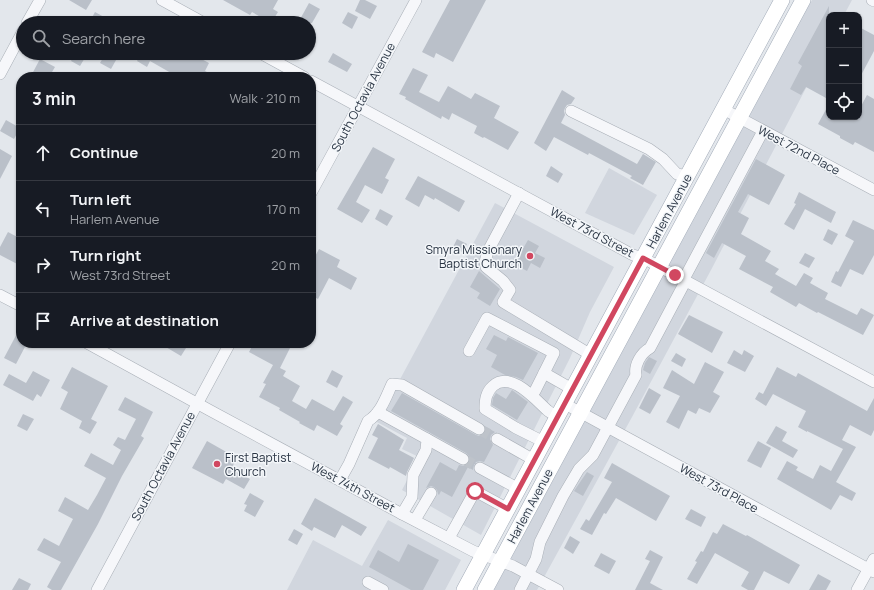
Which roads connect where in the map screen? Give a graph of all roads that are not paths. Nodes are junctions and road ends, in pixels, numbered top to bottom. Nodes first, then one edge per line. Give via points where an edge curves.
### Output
1 (40, 0) edge
2 (162, 0) edge
3 (416, 0) edge
4 (782, 0) edge
5 (802, 0) edge
6 (31, 16) edge
7 (191, 16) edge
8 (16, 44) edge
9 (273, 60) edge
10 (295, 72) edge
11 (0, 74) edge
12 (316, 84) edge
13 (358, 106) junction
14 (723, 109) junction
15 (571, 111) dead end
16 (739, 118) junction
17 (764, 131) junction
18 (687, 176) junction
19 (316, 184) edge
20 (874, 190) edge
21 (519, 194) junction
22 (643, 258) junction
23 (659, 266) junction
24 (684, 280) junction
25 (0, 295) edge
26 (16, 303) edge
27 (96, 348) edge
28 (227, 348) edge
29 (469, 351) dead end
30 (591, 355) junction
31 (544, 373) junction
32 (874, 382) edge
33 (572, 389) junction
34 (534, 391) dead end
35 (197, 404) junction
36 (561, 410) junction
37 (378, 412) junction
38 (580, 412) junction
39 (608, 427) junction
40 (479, 429) tunnel mouth
41 (427, 439) junction
42 (497, 439) tunnel mouth
43 (544, 442) junction
44 (463, 459) tunnel mouth
45 (534, 460) junction
46 (480, 468) tunnel mouth
47 (340, 480) junction
48 (519, 489) junction
49 (431, 493) dead end
50 (508, 509) junction
51 (402, 514) junction
52 (415, 520) junction
53 (449, 538) junction
54 (483, 555) junction
55 (500, 561) junction
56 (872, 567) edge
57 (529, 574) junction
58 (368, 582) dead end
59 (96, 590) edge
60 (383, 590) edge
61 (464, 590) edge
62 (485, 590) edge
63 (520, 590) edge
64 (558, 590) edge
65 (857, 590) edge

1 - 6 street
2 - 7 street
3 - 13 street, South Octavia Avenue
4 - 14 main road, Harlem Avenue
5 - 16 main road, Harlem Avenue
8 - 11 street
9 - 10 street
12 - 13 street, West 73rd Street
13 - 19 street, South Octavia Avenue
13 - 21 street, West 73rd Street
14 - 16 street, West 72nd Place
14 - 18 main road, Harlem Avenue
15 - 18 street via 649,149 677,174
16 - 17 street, West 72nd Place
16 - 23 main road, Harlem Avenue
17 - 20 street, West 72nd Place
17 - 24 street
18 - 22 main road, Harlem Avenue
21 - 22 street, West 73rd Street
21 - 30 street via 488,251 486,267 510,290 503,302
22 - 23 street, West 73rd Street
22 - 30 main road, Harlem Avenue
23 - 24 street, West 73rd Street
23 - 38 main road, Harlem Avenue
24 - 32 street, West 73rd Street
24 - 39 street via 650,348 644,351 635,368 636,375
25 - 26 street
27 - 35 street, West 74th Street
28 - 35 street, South Octavia Avenue
29 - 31 street via 487,318 554,353
30 - 33 main road, Harlem Avenue
31 - 33 street
31 - 34 street
33 - 36 main road, Harlem Avenue
35 - 47 street, West 74th Street
35 - 59 street, South Octavia Avenue
36 - 38 street, West 73rd Place
36 - 43 main road, Harlem Avenue
36 - 43 street, West 73rd Place via 548,411 527,391 509,382 497,382 485,398 485,409
37 - 40 street via 392,384 402,385
37 - 41 street
37 - 47 street via 368,421
38 - 39 street, West 73rd Place
38 - 55 main road, Harlem Avenue
39 - 56 street, West 73rd Place
39 - 57 street via 594,455 579,469 563,496 540,542
41 - 44 street
41 - 51 street via 426,450 413,475 412,497
42 - 45 street
43 - 45 main road, Harlem Avenue
45 - 48 main road, Harlem Avenue
46 - 48 street
47 - 51 street, West 74th Street
48 - 50 main road, Harlem Avenue
49 - 52 street
50 - 53 street via 475,491
50 - 54 main road, Harlem Avenue
51 - 52 street, West 74th Street
52 - 53 street, West 74th Street
53 - 54 street, West 74th Street
54 - 55 street, West 74th Street
54 - 61 main road, Harlem Avenue
55 - 57 street, West 74th Street
55 - 62 main road, Harlem Avenue
56 - 65 street
57 - 63 street
57 - 64 street, West 74th Street
58 - 60 street

